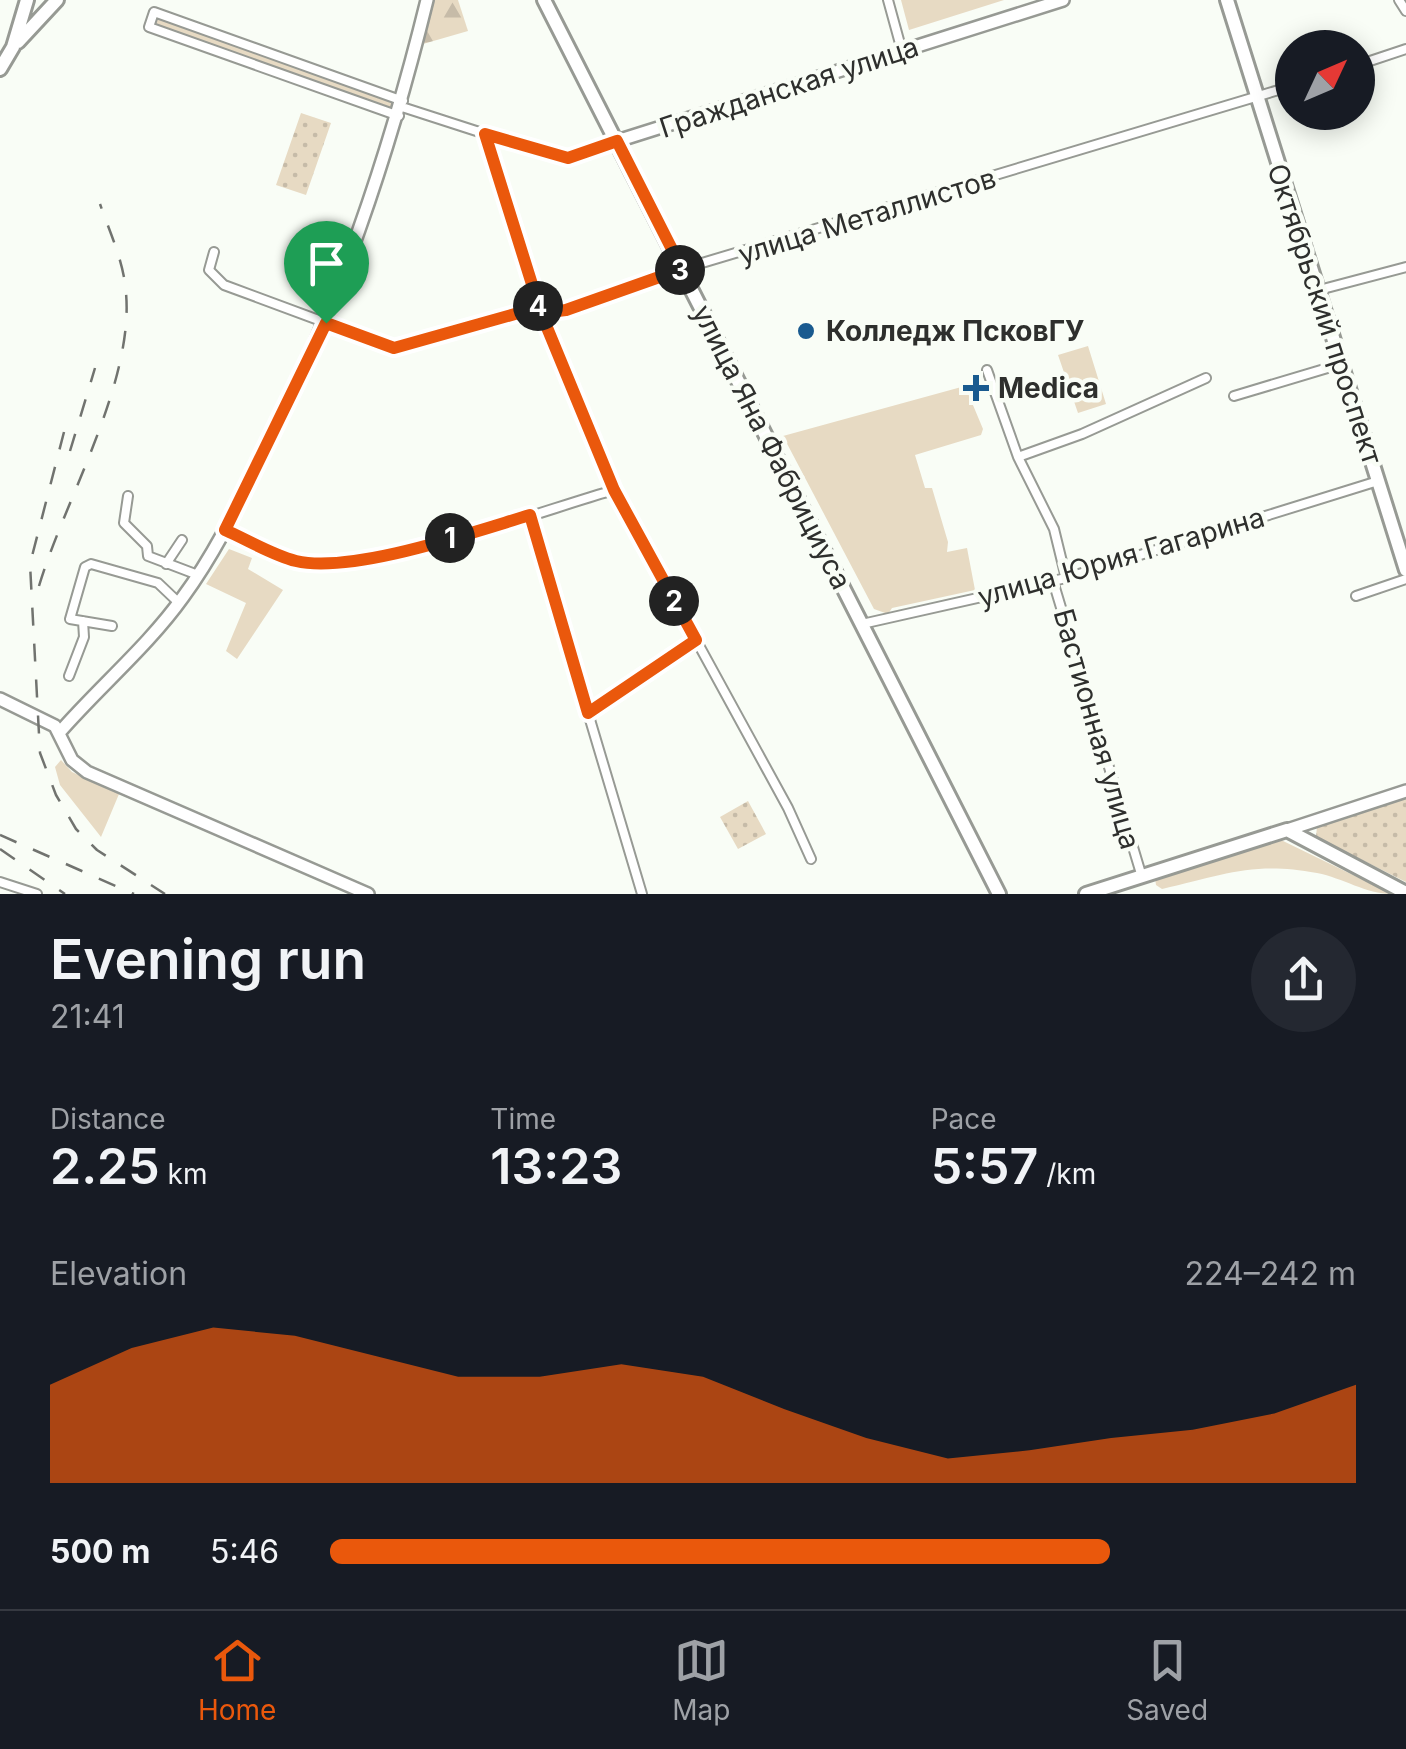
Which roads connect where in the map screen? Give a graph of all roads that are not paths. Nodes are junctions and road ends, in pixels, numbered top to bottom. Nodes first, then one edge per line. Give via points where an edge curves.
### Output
1 (30, 0) edge
2 (57, 0) edge
3 (427, 0) edge
4 (544, 0) edge
5 (888, 0) edge
6 (1062, 0) edge
7 (1227, 0) edge
8 (1400, 0) edge
9 (1406, 11) edge
10 (13, 47) junction
11 (1406, 49) edge
12 (902, 51) junction
13 (1375, 59) edge
14 (0, 69) edge
15 (1275, 91) edge
16 (1256, 97) junction
17 (402, 108) junction
18 (485, 134) junction
19 (617, 141) junction
20 (214, 252) dead end
21 (1406, 266) edge
22 (682, 269) junction
23 (1318, 290) junction
24 (541, 313) junction
25 (326, 323) junction
26 (1341, 364) junction
27 (986, 370) dead end
28 (1206, 378) dead end
29 (1234, 396) dead end
30 (1018, 457) junction
31 (1378, 481) junction
32 (614, 490) junction
33 (128, 496) dead end
34 (530, 515) junction
35 (225, 530) junction
36 (182, 540) dead end
37 (166, 564) junction
38 (1406, 570) edge
39 (198, 575) junction
40 (1066, 578) junction
41 (1406, 579) edge
42 (1053, 581) junction
43 (1356, 596) dead end
44 (178, 603) junction
45 (83, 621) junction
46 (862, 624) junction
47 (112, 626) dead end
48 (696, 640) junction
49 (69, 676) dead end
50 (0, 699) edge
51 (588, 713) junction
52 (59, 732) junction
53 (1406, 791) edge
54 (1287, 830) junction
55 (811, 859) dead end
56 (1142, 877) junction
57 (0, 882) edge
58 (1406, 893) edge
59 (37, 894) edge
60 (368, 894) edge
61 (642, 894) edge
62 (998, 894) edge
63 (1086, 894) edge

1 - 2 main road
1 - 10 main road
2 - 10 main road
3 - 17 street
4 - 19 main road, улица Яна Фабрициуса
5 - 12 street
6 - 12 street, Гражданская улица
7 - 16 main road, Октябрьский проспект
8 - 9 street
10 - 14 main road
11 - 13 street
12 - 19 street, Гражданская улица
15 - 16 street, улица Металлистов
16 - 22 street, улица Металлистов
16 - 23 main road, Октябрьский проспект
17 - 17 street, Гражданская улица via 154,12 149,27
17 - 18 street, Гражданская улица
17 - 25 street
18 - 19 street, Гражданская улица via 568,158
18 - 24 street
19 - 22 main road, улица Яна Фабрициуса
20 - 25 street, улица Металлистов via 209,270 224,285
21 - 23 street
22 - 24 street, улица Металлистов
22 - 46 main road, улица Яна Фабрициуса
23 - 26 main road, Октябрьский проспект
24 - 25 street, улица Металлистов via 522,312 394,348
24 - 32 street
25 - 35 street
26 - 29 street
26 - 31 main road, Октябрьский проспект
27 - 30 street, Бастионная улица
28 - 30 street
30 - 40 street, Бастионная улица via 1054,529
31 - 38 main road, Октябрьский проспект
31 - 40 street, улица Юрия Гагарина
32 - 34 street
32 - 48 street
33 - 37 street via 124,523 147,546 148,556
34 - 35 street via 335,562 295,561
34 - 51 street
35 - 39 street
36 - 37 street
37 - 39 street
39 - 44 street
40 - 42 street, улица Юрия Гагарина
41 - 43 street
42 - 46 street, улица Юрия Гагарина
42 - 56 street, Бастионная улица
44 - 45 street via 158,582 91,564 70,612 70,619
44 - 52 street
45 - 47 street
45 - 49 street via 84,638
46 - 62 main road, улица Яна Фабрициуса
48 - 51 street
48 - 55 street
50 - 52 street
51 - 61 street
52 - 60 street via 72,760 87,772
53 - 54 street
54 - 56 main road
54 - 58 main road
56 - 63 main road
57 - 59 street

